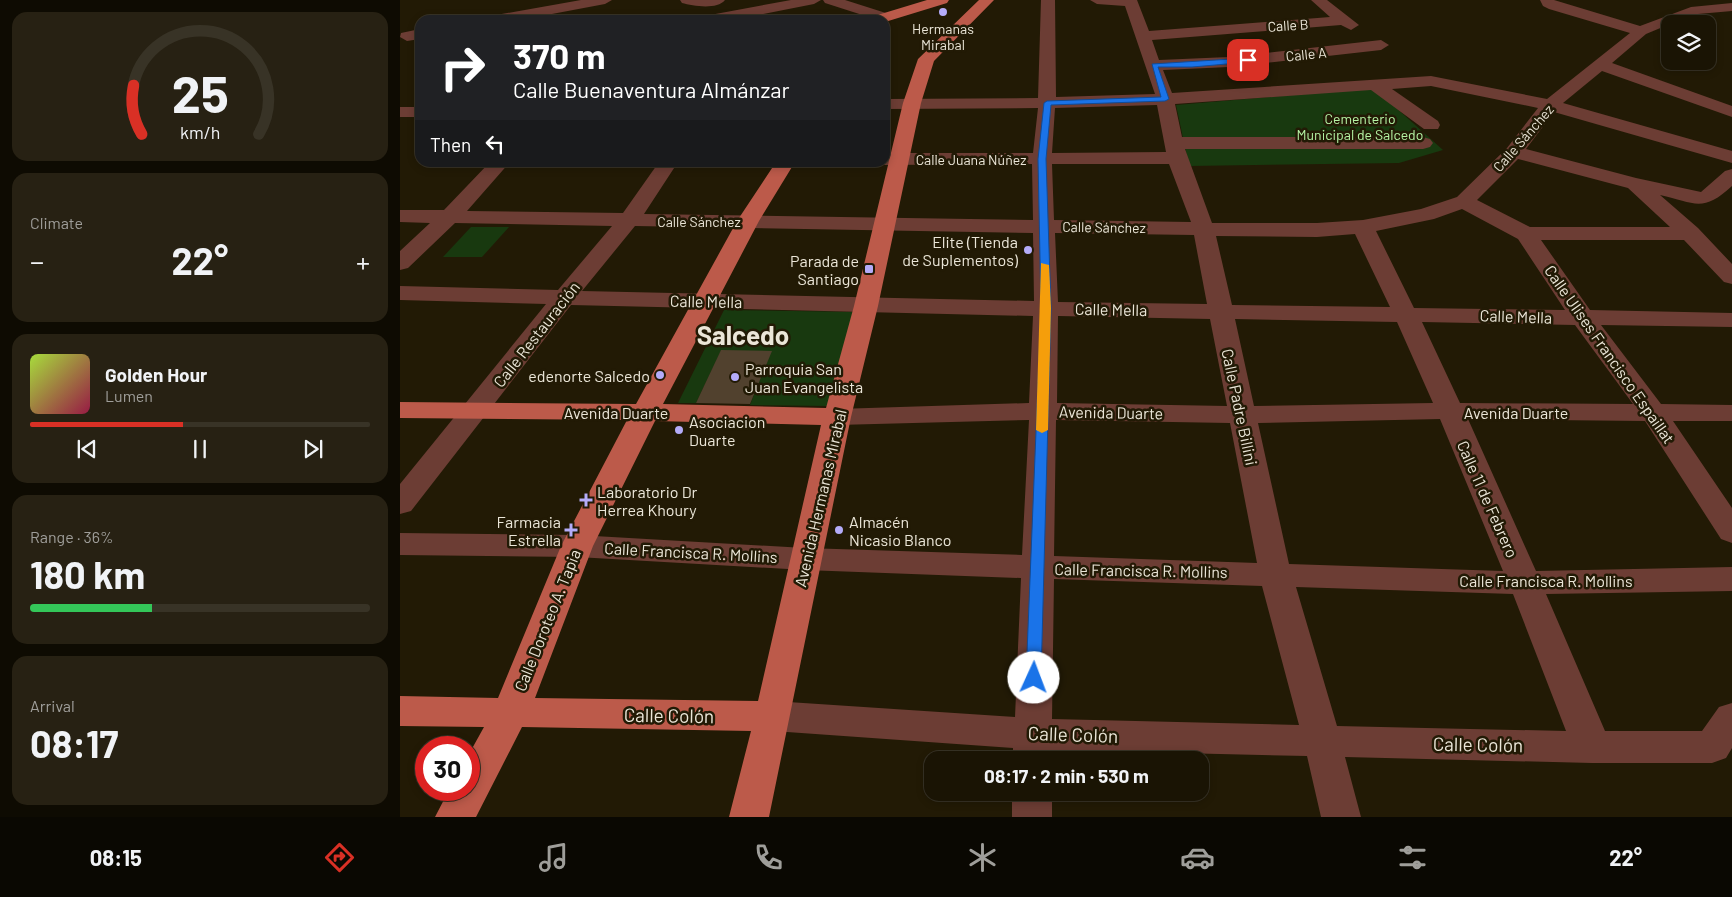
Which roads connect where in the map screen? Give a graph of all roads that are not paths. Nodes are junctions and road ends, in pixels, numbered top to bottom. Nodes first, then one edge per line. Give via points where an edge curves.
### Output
1 (605, 0) edge
2 (687, 0) edge
3 (718, 0) edge
4 (814, 0) edge
5 (830, 0) edge
6 (942, 0) edge
7 (988, 0) edge
8 (1048, 0) edge
9 (1097, 0) edge
10 (1318, 0) edge
11 (1547, 0) edge
12 (1130, 1) edge
13 (1732, 7) edge
14 (523, 15) edge
15 (736, 15) edge
16 (872, 15) edge
17 (890, 15) edge
18 (1344, 20) junction
19 (1641, 31) junction
20 (1143, 36) junction
21 (1600, 64) junction
22 (1154, 65) junction
23 (1375, 85) junction
24 (1165, 99) junction
25 (912, 103) junction
26 (1047, 103) junction
27 (890, 104) edge
28 (1550, 105) junction
29 (400, 112) edge
30 (415, 112) edge
31 (1732, 112) edge
32 (1431, 125) dead end
33 (1422, 143) dead end
34 (1175, 150) junction
35 (1514, 152) junction
36 (1732, 157) edge
37 (891, 159) edge
38 (1042, 159) junction
39 (496, 167) edge
40 (666, 167) edge
41 (783, 167) edge
42 (890, 167) edge
43 (1732, 175) edge
44 (1635, 184) junction
45 (1464, 201) junction
46 (400, 216) edge
47 (449, 217) junction
48 (628, 221) junction
49 (748, 221) junction
50 (883, 222) junction
51 (1044, 226) junction
52 (1363, 227) junction
53 (1204, 229) junction
54 (1526, 234) junction
55 (1690, 234) junction
56 (400, 263) edge
57 (1732, 277) edge
58 (400, 293) edge
59 (562, 299) junction
60 (705, 300) junction
61 (866, 306) junction
62 (1046, 308) junction
63 (1220, 312) junction
64 (1406, 313) junction
65 (1584, 318) junction
66 (1732, 320) edge
67 (400, 410) edge
68 (475, 411) junction
69 (1043, 411) junction
70 (1450, 411) junction
71 (645, 412) junction
72 (1653, 412) junction
73 (1732, 413) edge
74 (1242, 414) junction
75 (837, 417) junction
76 (400, 504) edge
77 (1732, 532) edge
78 (400, 544) edge
79 (577, 546) junction
80 (805, 559) junction
81 (1037, 567) junction
82 (1275, 574) junction
83 (1732, 579) edge
84 (1525, 583) junction
85 (400, 711) edge
86 (510, 714) junction
87 (773, 716) junction
88 (1732, 718) edge
89 (1322, 740) junction
90 (1032, 747) edge
91 (1592, 747) junction
92 (1032, 801) edge
93 (455, 817) edge
94 (749, 817) edge
95 (1032, 817) edge
96 (1341, 817) edge

1 - 14 street
2 - 3 street
4 - 15 street
5 - 16 street
6 - 17 main road
7 - 25 main road, Avenida Hermanas Mirabal via 926,59
8 - 26 street
9 - 12 street
10 - 18 street, Calle A
11 - 19 street via 1554,6
12 - 20 street, Calle Padre Billini
13 - 19 street, Calle Sánchez via 1696,10
18 - 20 street, Calle B
18 - 22 street, Calle A via 1381,45 1229,62
19 - 21 street, Calle Sánchez
20 - 22 street, Calle Padre Billini
21 - 28 street, Calle Sánchez
21 - 31 street
22 - 24 street, Calle Padre Billini
23 - 24 street
23 - 28 street via 1438,82
23 - 32 street
24 - 26 street
24 - 34 street, Calle Padre Billini
25 - 26 street
25 - 27 street
25 - 37 main road, Avenida Hermanas Mirabal
26 - 38 street
28 - 35 street, Calle Sánchez
28 - 36 street
29 - 30 street
33 - 34 street, Calle Juana Núñez
34 - 38 street, Calle Juana Núñez
34 - 53 street, Calle Padre Billini
35 - 44 street
35 - 45 street, Calle Sánchez
37 - 38 street, Calle Juana Núñez
38 - 51 street
39 - 47 street
40 - 48 street, Calle Restauración
41 - 49 main road, Calle Doroteo A. Tapia
42 - 50 main road, Avenida Hermanas Mirabal
43 - 44 street via 1709,196 1702,198
44 - 55 street
45 - 52 street, Calle Sánchez via 1426,214
45 - 54 street, Calle Ulises Francisco Espaillat
46 - 47 street, Calle Sánchez
47 - 48 street, Calle Sánchez
47 - 56 street
48 - 49 street, Calle Sánchez
48 - 59 street, Calle Restauración
49 - 50 street, Calle Sánchez
49 - 60 main road, Calle Doroteo A. Tapia
50 - 51 street, Calle Sánchez
50 - 61 main road, Avenida Hermanas Mirabal
51 - 53 street, Calle Sánchez
51 - 62 street
52 - 53 street, Calle Sánchez
52 - 64 street, Calle 11 de Febrero
53 - 63 street, Calle Padre Billini
54 - 55 street
54 - 65 street, Calle Ulises Francisco Espaillat
55 - 57 street
58 - 59 street, Calle Mella
59 - 60 street, Calle Mella
59 - 68 street, Calle Restauración
60 - 61 street, Calle Mella
60 - 71 main road, Calle Doroteo A. Tapia
61 - 62 street, Calle Mella
61 - 75 main road, Avenida Hermanas Mirabal
62 - 63 street, Calle Mella
62 - 69 street
63 - 64 street, Calle Mella
63 - 74 street, Calle Padre Billini
64 - 65 street, Calle Mella
64 - 70 street, Calle 11 de Febrero
65 - 66 street, Calle Mella
65 - 72 street, Calle Ulises Francisco Espaillat
67 - 68 main road, Avenida Duarte
68 - 71 main road, Avenida Duarte
68 - 76 street, Calle Restauración
69 - 74 street, Avenida Duarte
69 - 75 street, Avenida Duarte
69 - 81 street
70 - 72 street, Avenida Duarte
70 - 74 street, Avenida Duarte
70 - 84 street, Calle 11 de Febrero
71 - 75 main road, Avenida Duarte
71 - 79 main road, Calle Doroteo A. Tapia
72 - 73 street, Avenida Duarte
72 - 77 street, Calle Ulises Francisco Espaillat
74 - 82 street, Calle Padre Billini
75 - 80 main road, Avenida Hermanas Mirabal
78 - 79 street, Calle Francisca R. Mollins
79 - 80 street, Calle Francisca R. Mollins
79 - 86 main road, Calle Doroteo A. Tapia
80 - 81 street, Calle Francisca R. Mollins
80 - 87 main road, Avenida Hermanas Mirabal
81 - 82 street, Calle Francisca R. Mollins
81 - 90 street
82 - 84 street, Calle Francisca R. Mollins
82 - 89 street, Calle Padre Billini
83 - 84 street, Calle Francisca R. Mollins
84 - 91 street, Calle 11 de Febrero
85 - 86 main road, Calle Colón
86 - 87 main road, Calle Colón
86 - 93 main road, Calle Doroteo A. Tapia
87 - 90 street, Calle Colón
87 - 94 main road, Avenida Hermanas Mirabal
88 - 91 street, Calle Colón via 1712,747
89 - 90 street, Calle Colón
89 - 91 street, Calle Colón
89 - 96 street, Calle Padre Billini
92 - 95 street

